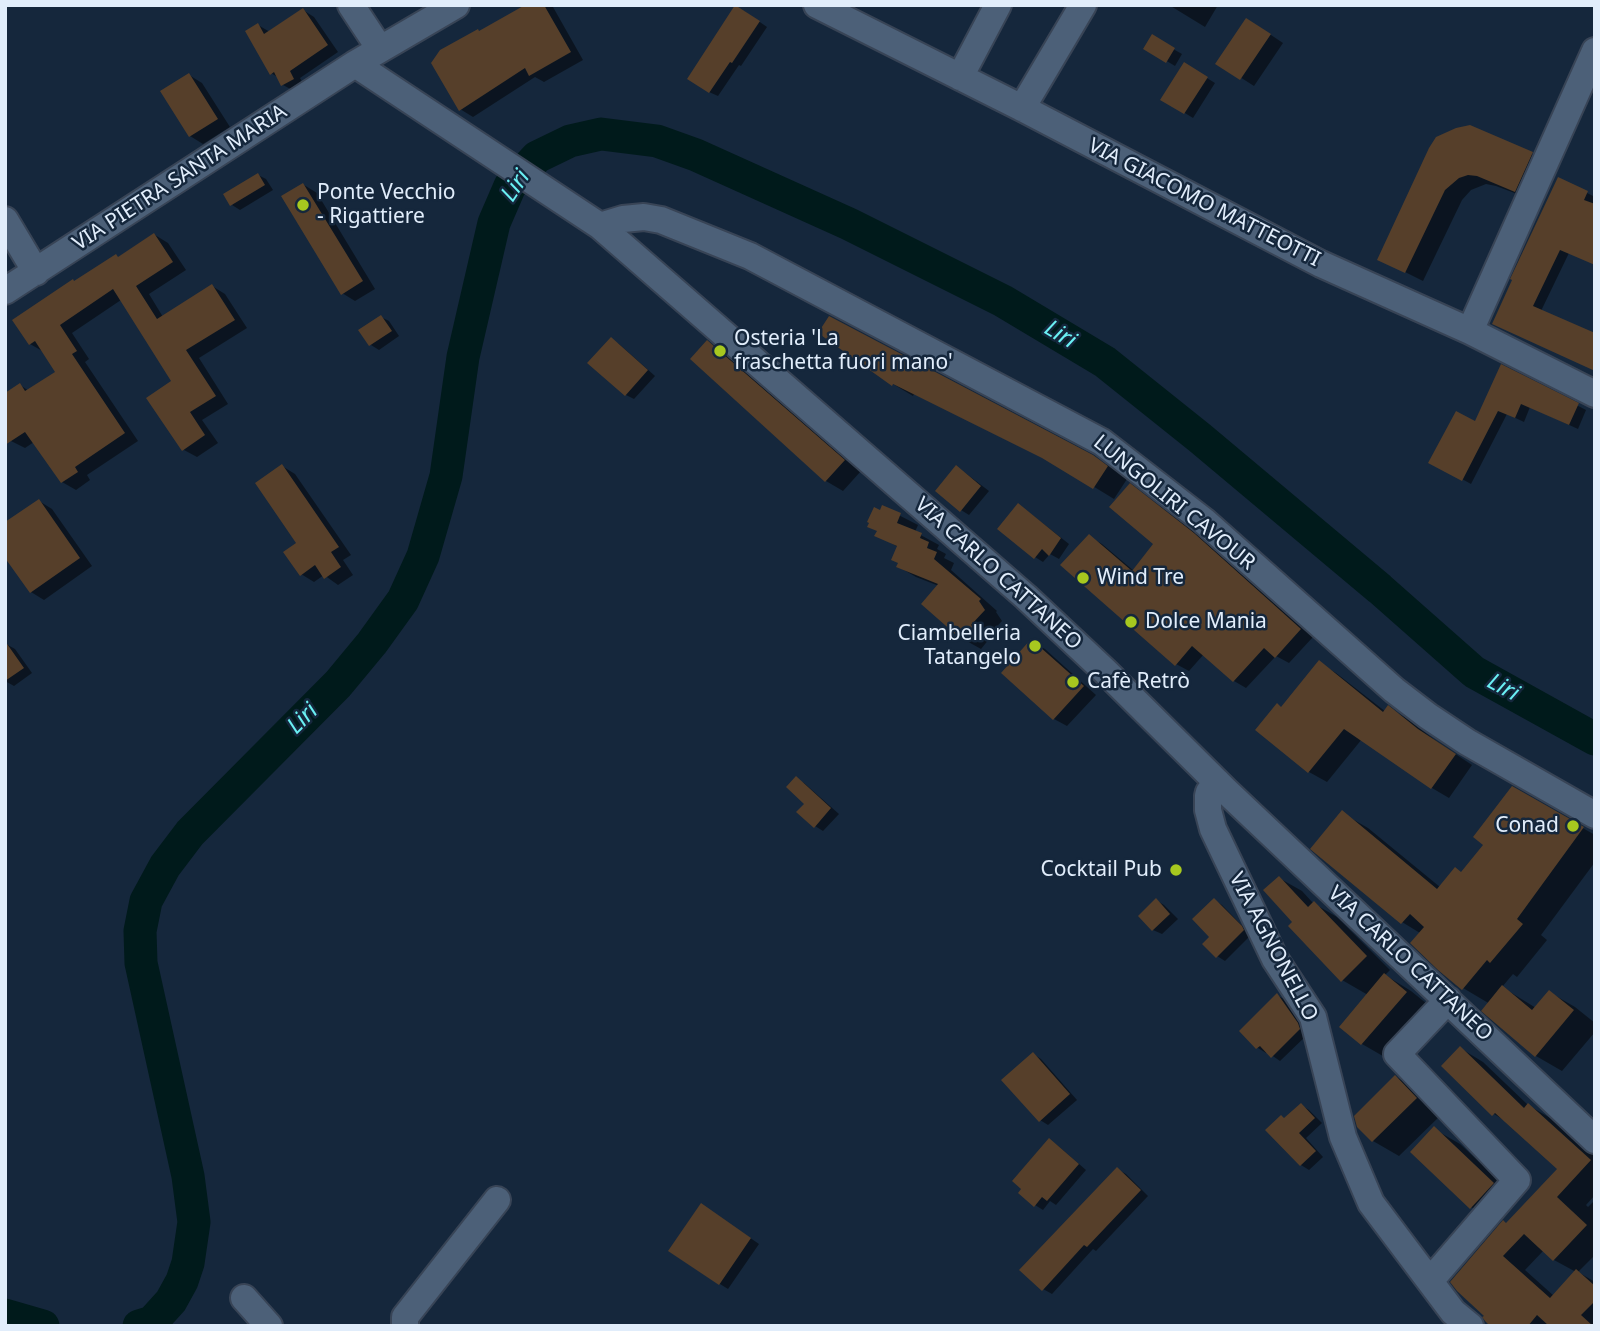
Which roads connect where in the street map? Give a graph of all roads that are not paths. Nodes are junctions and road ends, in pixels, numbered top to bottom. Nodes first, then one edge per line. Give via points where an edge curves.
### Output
1 (351, 5) edge
2 (456, 5) edge
3 (817, 5) edge
4 (998, 5) edge
5 (1083, 5) edge
6 (380, 49) junction
7 (1595, 51) edge
8 (355, 64) junction
9 (960, 77) junction
10 (1022, 108) junction
11 (5, 220) edge
12 (591, 221) junction
13 (36, 272) junction
14 (5, 291) edge
15 (1470, 331) junction
16 (1595, 394) edge
17 (1217, 782) junction
18 (1595, 815) edge
19 (1448, 999) junction
20 (1595, 1140) edge
21 (497, 1200) dead end
22 (1430, 1281) junction
23 (244, 1298) dead end
24 (269, 1326) edge
25 (405, 1326) edge
26 (1471, 1326) edge

1 - 6 street
2 - 6 street, VIA PIETRA SANTA MARIA
3 - 9 street, VIA GIACOMO MATTEOTTI
4 - 9 street
5 - 10 street
6 - 8 street, VIA PIETRA SANTA MARIA
7 - 15 street
8 - 12 street, VIA CARLO CATTANEO
8 - 13 street, VIA PIETRA SANTA MARIA
9 - 10 street, VIA GIACOMO MATTEOTTI
10 - 15 street, VIA GIACOMO MATTEOTTI via 1321,264
11 - 13 street
12 - 17 street, VIA CARLO CATTANEO via 1027,597
12 - 18 street, LUNGOLIRI CAVOUR via 661,220 750,256 1102,442 1204,521 1427,716
13 - 14 street, VIA PIETRA SANTA MARIA
15 - 16 street, VIA GIACOMO MATTEOTTI
17 - 19 street, VIA CARLO CATTANEO
17 - 22 street, VIA AGNONELLO via 1208,796 1213,829 1275,959 1314,1017 1347,1149 1371,1203
19 - 20 street, VIA CARLO CATTANEO
19 - 22 street via 1397,1054 1517,1180
21 - 25 street via 405,1317
22 - 26 street, VIA AGNONELLO via 1453,1312
23 - 24 street

